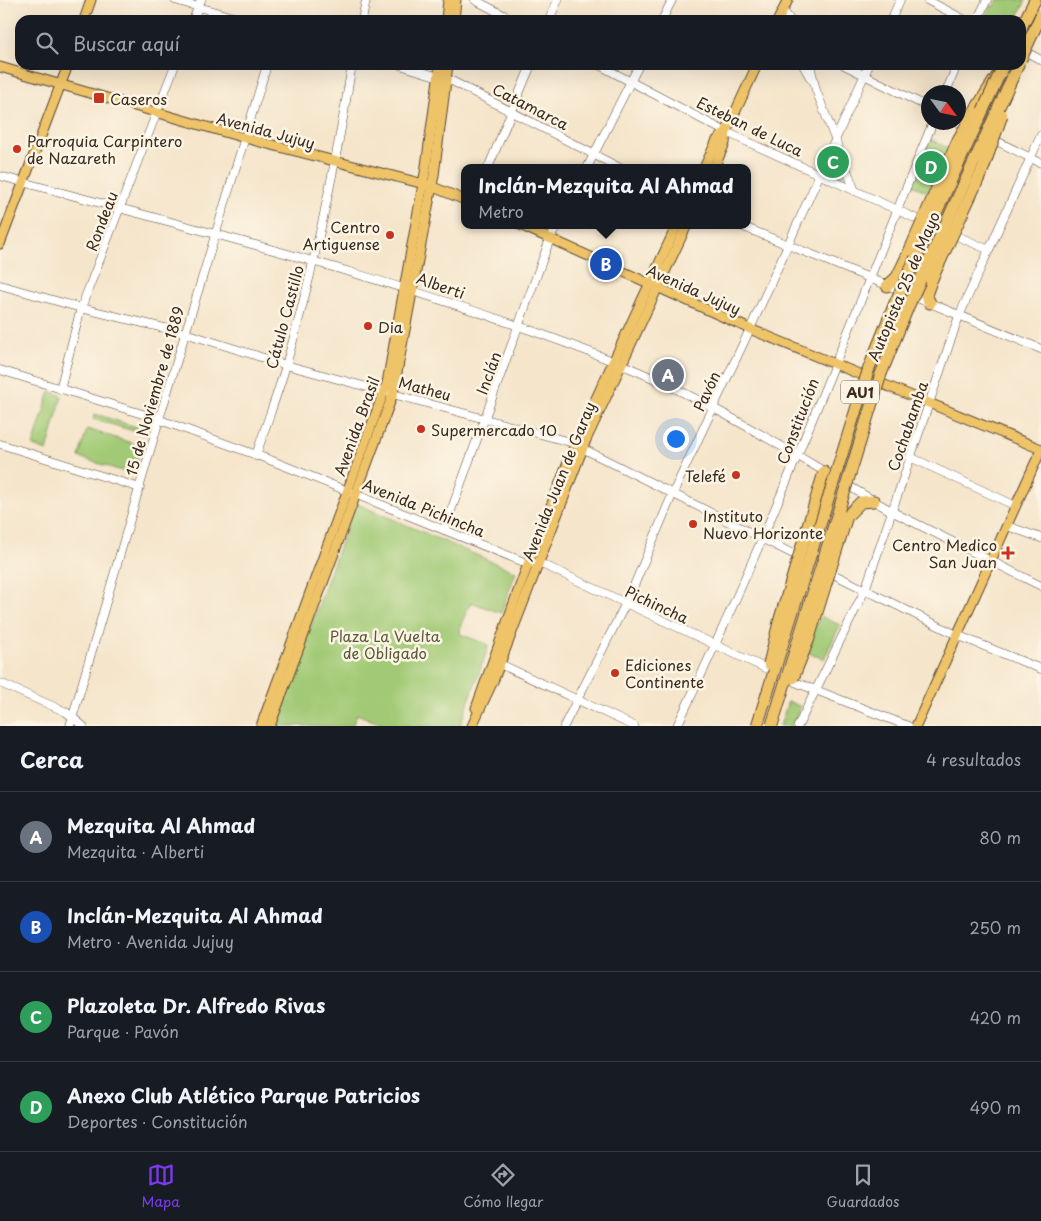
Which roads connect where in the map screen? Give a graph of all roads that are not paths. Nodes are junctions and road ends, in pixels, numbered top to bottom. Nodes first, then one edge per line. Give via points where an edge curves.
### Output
1 (91, 0) edge
2 (175, 0) edge
3 (366, 0) edge
4 (448, 0) edge
5 (456, 0) edge
6 (475, 0) edge
7 (558, 0) edge
8 (672, 0) edge
9 (780, 0) edge
10 (788, 0) edge
11 (900, 0) edge
12 (927, 0) edge
13 (987, 0) edge
14 (1035, 0) edge
15 (199, 3) edge
16 (782, 10) junction
17 (86, 15) edge
18 (195, 15) edge
19 (230, 15) edge
20 (363, 15) edge
21 (446, 15) edge
22 (454, 15) edge
23 (504, 15) edge
24 (552, 15) edge
25 (664, 15) edge
26 (780, 15) edge
27 (784, 15) edge
28 (786, 15) edge
29 (893, 15) edge
30 (956, 15) edge
31 (980, 15) edge
32 (1041, 15) edge
33 (1026, 18) edge
34 (1026, 48) edge
35 (1026, 52) edge
36 (1041, 60) edge
37 (0, 67) edge
38 (66, 70) edge
39 (173, 70) edge
40 (265, 70) edge
41 (351, 70) edge
42 (416, 70) edge
43 (441, 70) edge
44 (446, 70) edge
45 (529, 70) edge
46 (609, 70) edge
47 (636, 70) edge
48 (755, 70) edge
49 (806, 70) edge
50 (811, 70) edge
51 (854, 70) edge
52 (866, 70) edge
53 (955, 70) edge
54 (1001, 70) edge
55 (1002, 70) edge
56 (1016, 70) edge
57 (864, 75) junction
58 (442, 78) junction
59 (631, 81) junction
60 (61, 84) junction
61 (949, 85) edge
62 (816, 90) junction
63 (921, 104) edge
64 (511, 111) junction
65 (156, 114) junction
66 (966, 126) edge
67 (930, 130) edge
68 (726, 132) junction
69 (1041, 135) edge
70 (245, 138) junction
71 (835, 138) junction
72 (594, 154) junction
73 (1030, 158) junction
74 (336, 163) junction
75 (490, 164) edge
76 (589, 164) edge
77 (613, 164) edge
78 (706, 164) edge
79 (716, 164) edge
80 (1041, 164) edge
81 (820, 174) junction
82 (0, 176) edge
83 (24, 182) junction
84 (428, 185) junction
85 (855, 191) junction
86 (461, 198) edge
87 (120, 210) junction
88 (897, 210) junction
89 (919, 220) dead end
90 (529, 229) edge
91 (555, 229) edge
92 (675, 229) edge
93 (685, 229) edge
94 (748, 229) edge
95 (216, 235) junction
96 (956, 236) dead end
97 (550, 239) junction
98 (0, 244) edge
99 (788, 246) junction
100 (989, 250) junction
101 (312, 263) junction
102 (869, 278) junction
103 (0, 285) edge
104 (654, 286) junction
105 (891, 287) joint
106 (409, 289) junction
107 (925, 301) joint
108 (82, 308) junction
109 (959, 316) junction
110 (519, 326) junction
111 (750, 329) junction
112 (185, 333) junction
113 (1041, 349) edge
114 (618, 363) junction
115 (286, 364) junction
116 (834, 364) junction
117 (0, 370) edge
118 (859, 374) dead end
119 (885, 385) dead end
120 (60, 389) junction
121 (389, 392) junction
122 (929, 404) junction
123 (713, 408) junction
124 (486, 418) junction
125 (159, 420) junction
126 (0, 444) edge
127 (579, 446) junction
128 (1041, 450) edge
129 (256, 456) junction
130 (798, 456) junction
131 (910, 457) junction
132 (825, 472) joint
133 (140, 488) junction
134 (852, 488) dead end
135 (351, 492) junction
136 (673, 493) junction
137 (874, 501) junction
138 (1016, 506) junction
139 (893, 512) junction
140 (1007, 526) junction
141 (444, 530) junction
142 (763, 538) junction
143 (1041, 538) edge
144 (796, 555) dead end
145 (991, 562) junction
146 (533, 563) junction
147 (831, 573) dead end
148 (1041, 586) edge
149 (865, 590) junction
150 (625, 604) junction
151 (957, 635) junction
152 (716, 646) junction
153 (500, 664) junction
154 (765, 668) dead end
155 (1041, 669) edge
156 (795, 682) dead end
157 (0, 683) edge
158 (815, 690) junction
159 (577, 700) junction
160 (71, 722) edge
161 (473, 724) edge
162 (758, 724) edge
163 (83, 726) edge
164 (261, 726) edge
165 (270, 726) edge
166 (564, 726) edge
167 (634, 726) edge
168 (677, 726) edge
169 (772, 726) edge
170 (798, 726) edge
171 (908, 726) edge
172 (916, 726) edge

1 - 17 main road
2 - 15 street
3 - 20 street
4 - 21 main road
5 - 22 main road
6 - 23 street
7 - 24 street
8 - 25 street
9 - 16 main road
10 - 16 main road
11 - 29 street
12 - 30 street
13 - 31 street
14 - 33 highway
15 - 18 street
15 - 19 street
16 - 26 main road
16 - 27 street
16 - 28 street
32 - 34 highway, bridge
35 - 36 street
37 - 60 main road, Avenida Jujuy
38 - 60 main road
39 - 65 street, Rondeau
40 - 70 street, 15 de Noviembre de 1889
41 - 74 street, Cátulo Castillo
42 - 58 street, Catamarca
43 - 58 main road, Avenida Brasil
44 - 58 main road, Avenida Brasil
45 - 64 street
46 - 59 street, Esteban de Luca
47 - 59 street
48 - 68 main road
49 - 62 street
50 - 62 street
51 - 57 street
52 - 57 street, Pavón
53 - 61 street
54 - 105 highway, bridge via 958,140
55 - 162 highway, Autopista 25 de Mayo / AU1, bridge via 895,303 869,368
56 - 107 highway, bridge via 990,151
56 - 169 highway, Autopista 25 de Mayo / AU1, bridge via 887,357
57 - 63 street
57 - 71 street, Pavón
58 - 64 street, Catamarca
58 - 84 main road, Avenida Brasil
59 - 68 street, Esteban de Luca
59 - 72 street
60 - 65 main road, Avenida Jujuy
60 - 83 main road
62 - 71 street
64 - 72 street, Catamarca
64 - 75 street
65 - 70 main road, Avenida Jujuy
65 - 87 street, Rondeau
66 - 73 street
67 - 88 street, Constitución
68 - 78 main road via 717,140
68 - 79 main road
68 - 81 street, Esteban de Luca
69 - 73 street, Cochabamba
70 - 74 main road, Avenida Jujuy
70 - 95 street, 15 de Noviembre de 1889
71 - 81 street, Pavón
71 - 85 street
72 - 76 street
72 - 77 street, Catamarca
73 - 80 street
73 - 100 street, Cochabamba
74 - 84 main road, Avenida Jujuy
74 - 101 street, Cátulo Castillo
81 - 85 street, Esteban de Luca
81 - 99 street, Pavón
82 - 83 street, Alberti
83 - 87 street, Alberti
83 - 98 main road
84 - 86 main road, Avenida Jujuy
84 - 106 main road, Avenida Brasil
85 - 88 street, Esteban de Luca
87 - 95 street, Alberti
87 - 108 street, Rondeau
88 - 89 street, Esteban de Luca
88 - 102 street, Constitución
90 - 97 main road, Avenida Jujuy
91 - 97 street, Inclán
92 - 104 main road, Avenida Juan de Garay
93 - 104 main road, Avenida Juan de Garay
94 - 99 street
95 - 101 street, Alberti
95 - 112 street, 15 de Noviembre de 1889
96 - 100 street
97 - 104 main road, Avenida Jujuy
97 - 110 street, Inclán
99 - 102 street
99 - 111 street, Pavón
100 - 109 street, Cochabamba
101 - 106 street, Alberti
101 - 115 street, Cátulo Castillo
102 - 105 street
102 - 116 street, Constitución
103 - 108 street, Matheu
104 - 111 main road, Avenida Jujuy
104 - 114 main road, Avenida Juan de Garay
106 - 110 street, Alberti
106 - 121 main road, Avenida Brasil
107 - 109 street
108 - 112 street, Matheu
108 - 120 street, Rondeau
109 - 113 street
109 - 122 street, Cochabamba
110 - 114 street, Alberti
110 - 124 street, Inclán
111 - 116 main road, Avenida Jujuy
111 - 123 street, Pavón
112 - 115 street, Matheu
112 - 125 street, 15 de Noviembre de 1889
114 - 123 street, Alberti
114 - 127 main road, Avenida Juan de Garay
115 - 121 street, Matheu
115 - 129 street, Cátulo Castillo
116 - 118 main road, Avenida Jujuy
116 - 130 street, Constitución
117 - 120 street
119 - 122 main road
120 - 125 street
121 - 124 street, Matheu
121 - 135 main road, Avenida Brasil
122 - 128 main road
122 - 131 street, Cochabamba
123 - 130 street, Alberti
123 - 136 street, Pavón
124 - 127 street, Matheu
124 - 141 street, Inclán
125 - 129 street, Avenida Pichincha
125 - 133 street, 15 de Noviembre de 1889
126 - 133 street
127 - 136 street, Matheu
127 - 146 main road, Avenida Juan de Garay
128 - 138 main road
129 - 135 street, Avenida Pichincha
130 - 132 street, Alberti
130 - 142 street, Constitución
131 - 138 street
131 - 139 street, Cochabamba
132 - 162 highway, bridge via 779,622
133 - 160 street, 15 de Noviembre de 1889
134 - 137 street
135 - 141 street, Avenida Pichincha
135 - 164 main road, Avenida Brasil
135 - 165 main road, Avenida Brasil
136 - 142 street, Matheu
136 - 150 street, Pavón
137 - 139 street
137 - 169 highway, bridge via 861,502 847,516 802,658
138 - 140 main road
139 - 145 street
139 - 149 street, Cochabamba
140 - 143 street
140 - 145 main road
141 - 146 street, Avenida Pichincha
142 - 144 street, Matheu
142 - 152 street, Constitución
145 - 148 street
145 - 151 main road
146 - 150 street, Pichincha
146 - 153 main road, Avenida Juan de Garay
146 - 161 main road, Avenida Juan de Garay via 486,676
147 - 149 street
149 - 151 street
149 - 158 street, Cochabamba
150 - 152 street, Pichincha
150 - 159 street, Pavón
151 - 155 street
151 - 172 main road
152 - 154 street, Pichincha
152 - 168 street, Constitución
153 - 159 street
153 - 161 main road, Avenida Juan de Garay
156 - 158 street
157 - 160 street via 66,712
158 - 170 street, Cochabamba
158 - 171 street
159 - 166 street, Pavón
159 - 167 street
160 - 163 street

